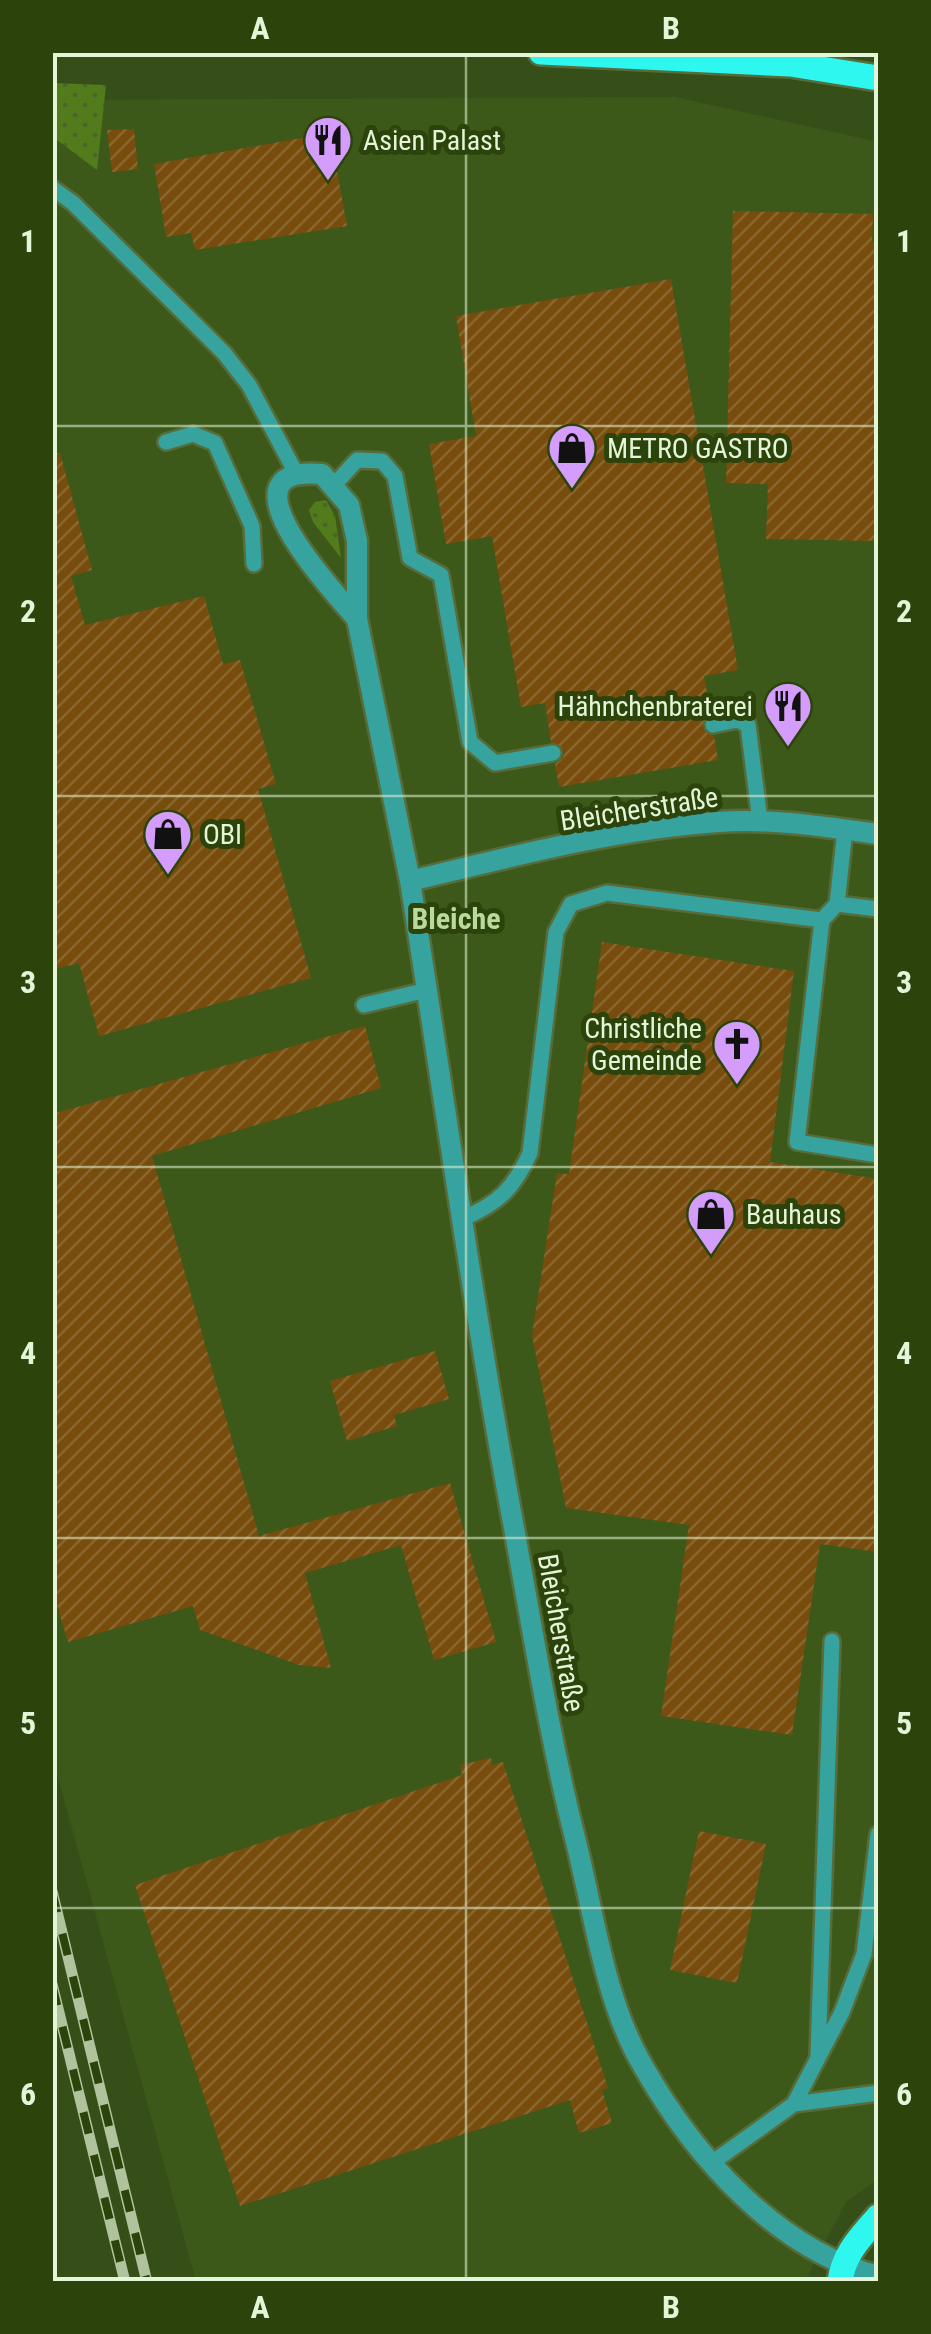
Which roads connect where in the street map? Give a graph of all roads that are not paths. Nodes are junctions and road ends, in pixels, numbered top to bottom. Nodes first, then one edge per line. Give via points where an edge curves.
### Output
1 (541, 52) edge
2 (878, 78) edge
3 (52, 188) edge
4 (166, 442) dead end
5 (297, 475) junction
6 (335, 484) junction
7 (280, 516) junction
8 (252, 526) junction
9 (254, 564) dead end
10 (356, 618) junction
11 (713, 725) dead end
12 (553, 753) dead end
13 (760, 821) junction
14 (845, 830) junction
15 (878, 834) edge
16 (410, 881) junction
17 (836, 904) junction
18 (878, 909) edge
19 (822, 920) junction
20 (427, 990) junction
21 (364, 1006) dead end
22 (878, 1154) edge
23 (464, 1218) junction
24 (832, 1641) dead end
25 (878, 1834) edge
26 (818, 2055) junction
27 (878, 2093) edge
28 (794, 2104) junction
29 (713, 2162) junction
30 (878, 2218) edge
31 (841, 2274) edge
32 (878, 2276) edge

1 - 2 main road via 790,64
3 - 5 lane via 224,354 249,385
4 - 8 lane via 193,434 215,443
5 - 6 street via 322,474
5 - 7 street via 277,496
6 - 10 street, Bleicherstraße via 349,505 358,541
6 - 12 lane via 357,460 382,461 395,476 410,558 441,576 470,742 495,763
7 - 8 lane
7 - 10 street, Bleicherstraße via 295,545
8 - 9 lane
10 - 16 street, Bleicherstraße
11 - 13 lane via 748,725
13 - 14 street, Bleicherstraße
13 - 16 street, Bleicherstraße via 644,832
14 - 15 street, Bleicherstraße
14 - 17 lane
16 - 20 street, Bleicherstraße
17 - 18 lane
17 - 19 lane
19 - 22 lane via 797,1142
19 - 23 lane via 607,893 571,904 556,932 530,1153 515,1186
20 - 21 lane
20 - 23 street, Bleicherstraße
23 - 29 street, Bleicherstraße via 493,1422 556,1760 618,2006 642,2065
24 - 26 lane
25 - 26 lane via 864,1954
26 - 28 lane
27 - 28 lane
28 - 29 lane
29 - 31 street, Bleicherstraße via 767,2218
30 - 31 main road
31 - 32 street, Bleicherstraße

